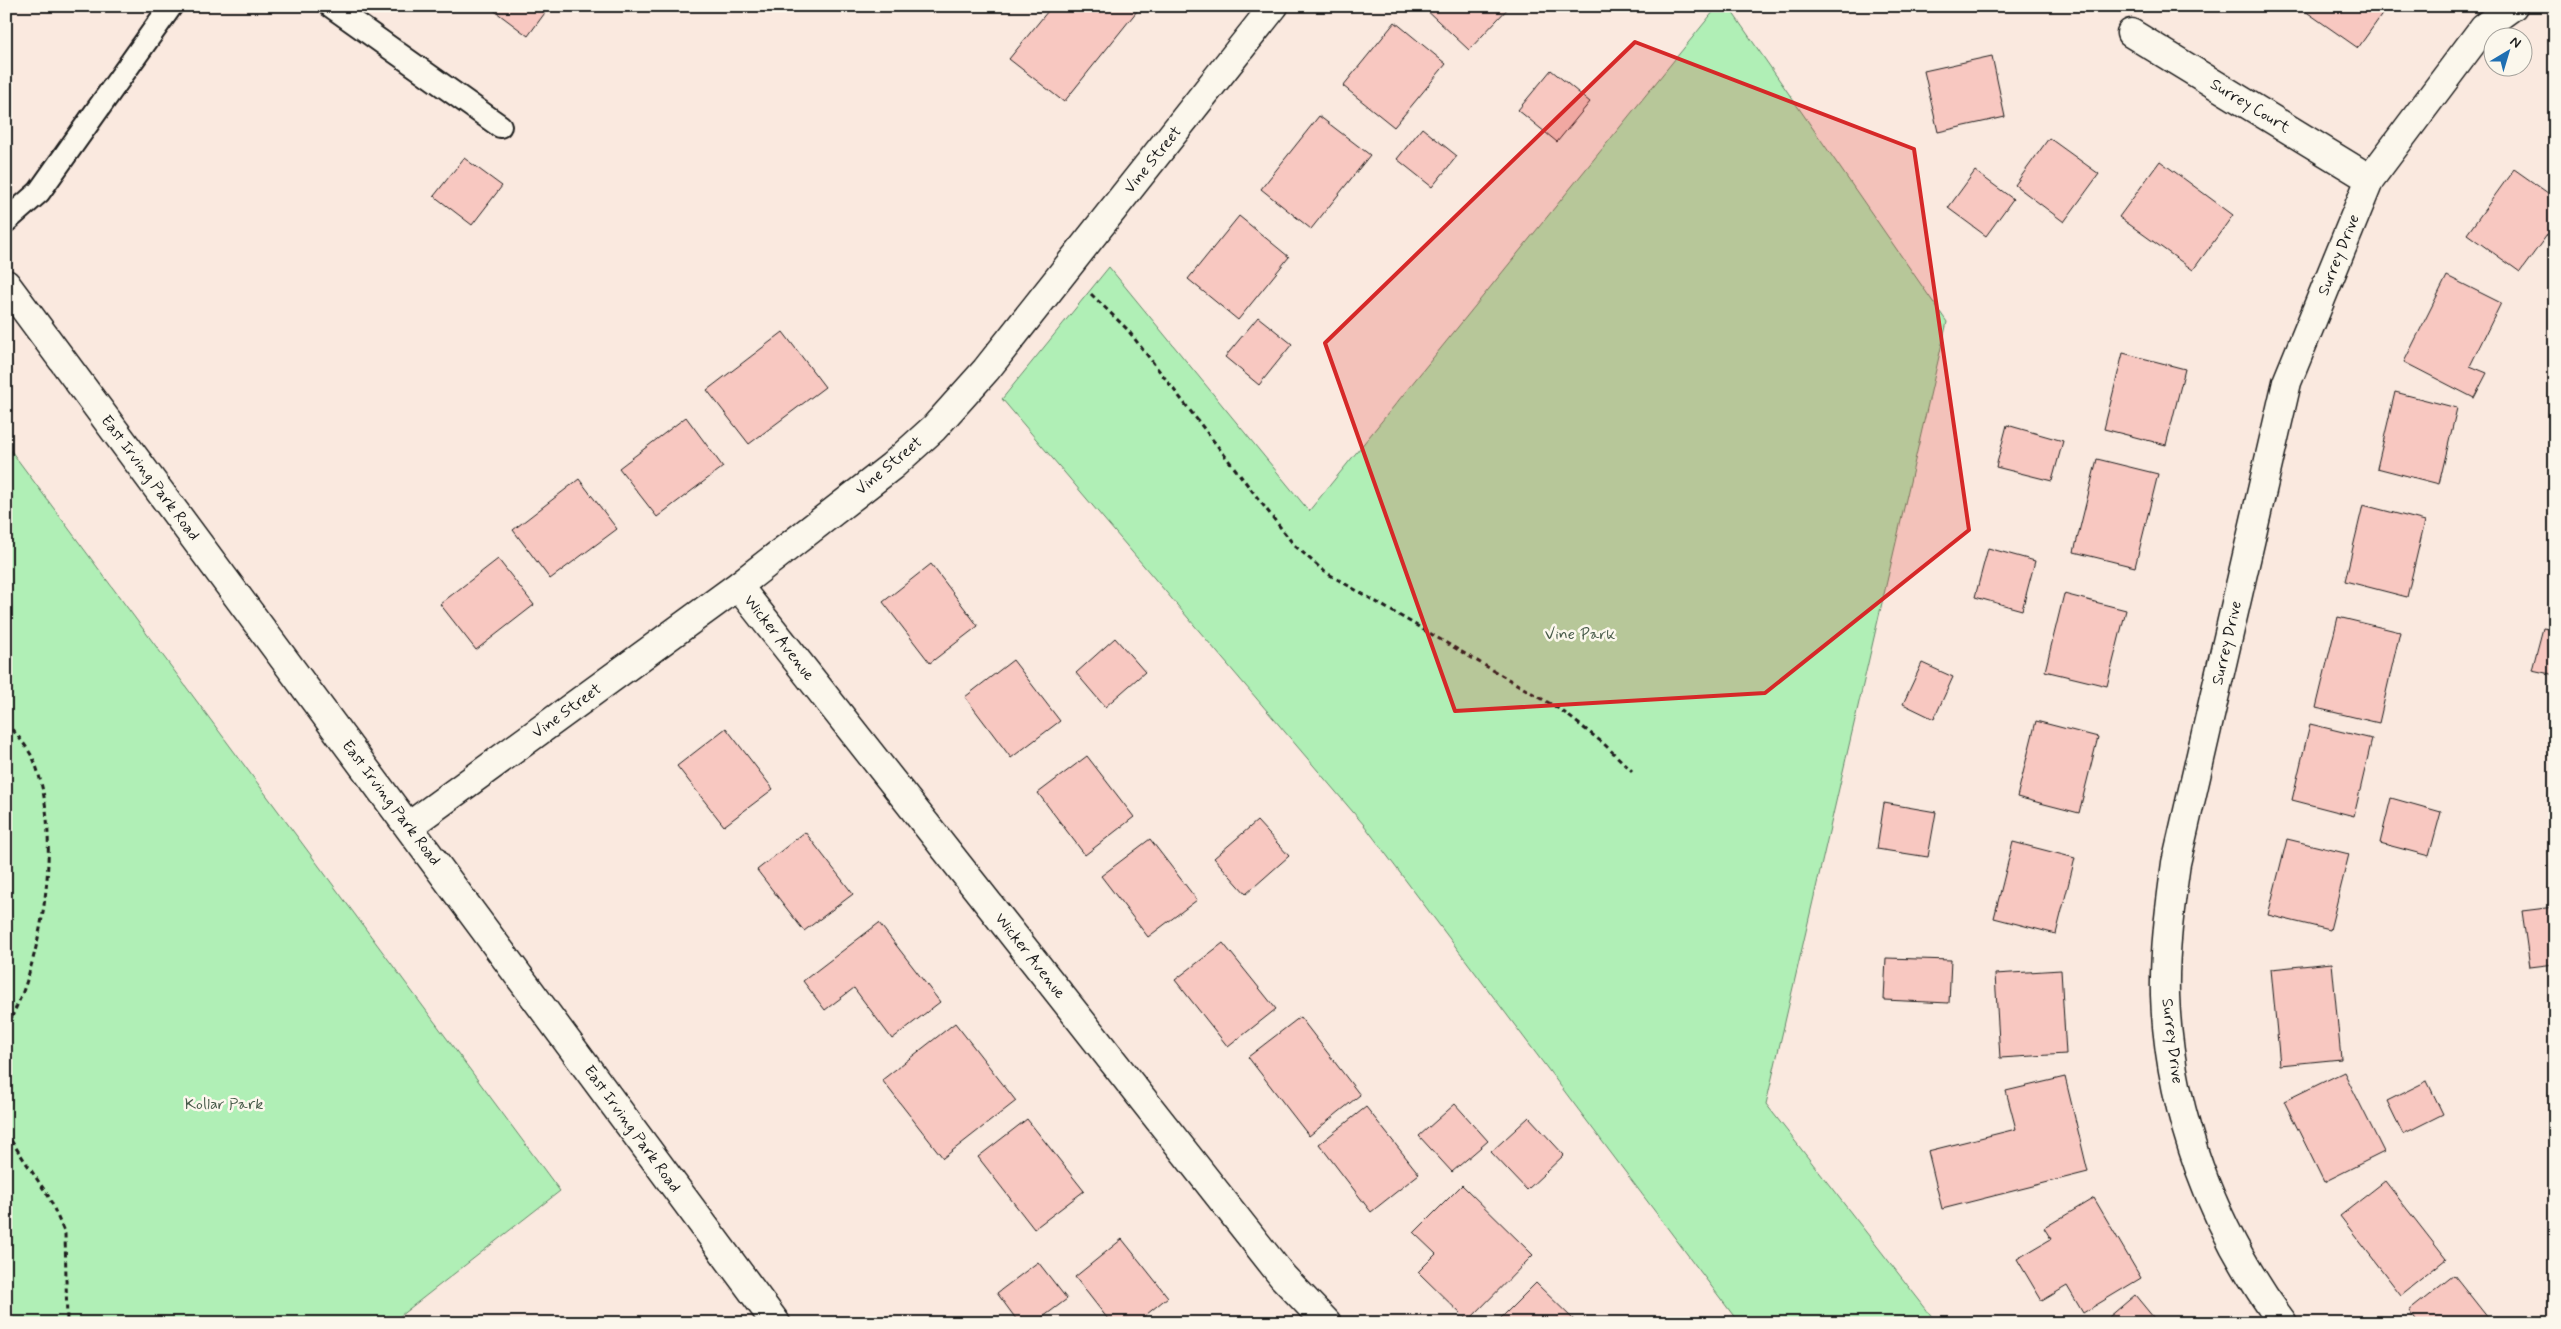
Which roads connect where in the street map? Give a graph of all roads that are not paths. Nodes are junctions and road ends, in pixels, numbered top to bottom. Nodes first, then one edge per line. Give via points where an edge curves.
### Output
1 (171, 6) edge
2 (331, 6) edge
3 (1274, 6) edge
4 (2513, 6) edge
5 (2131, 33) dead end
6 (500, 126) dead end
7 (2370, 179) junction
8 (6, 221) edge
9 (6, 284) edge
10 (738, 586) junction
11 (409, 826) junction
12 (776, 1323) edge
13 (1327, 1323) edge
14 (2283, 1323) edge

1 - 8 lane via 38,192
2 - 6 lane
3 - 10 street, Vine Street via 986,370 934,428 892,466
4 - 7 street, Surrey Drive via 2484,27
5 - 7 street, Surrey Court
7 - 14 street, Surrey Drive via 2286,382 2176,863 2167,922 2165,995 2171,1059 2187,1131 2211,1198 2233,1244 2264,1298
9 - 11 street, East Irving Park Road
10 - 11 street, Vine Street
10 - 13 street, Wicker Avenue via 1283,1277
11 - 12 street, East Irving Park Road

